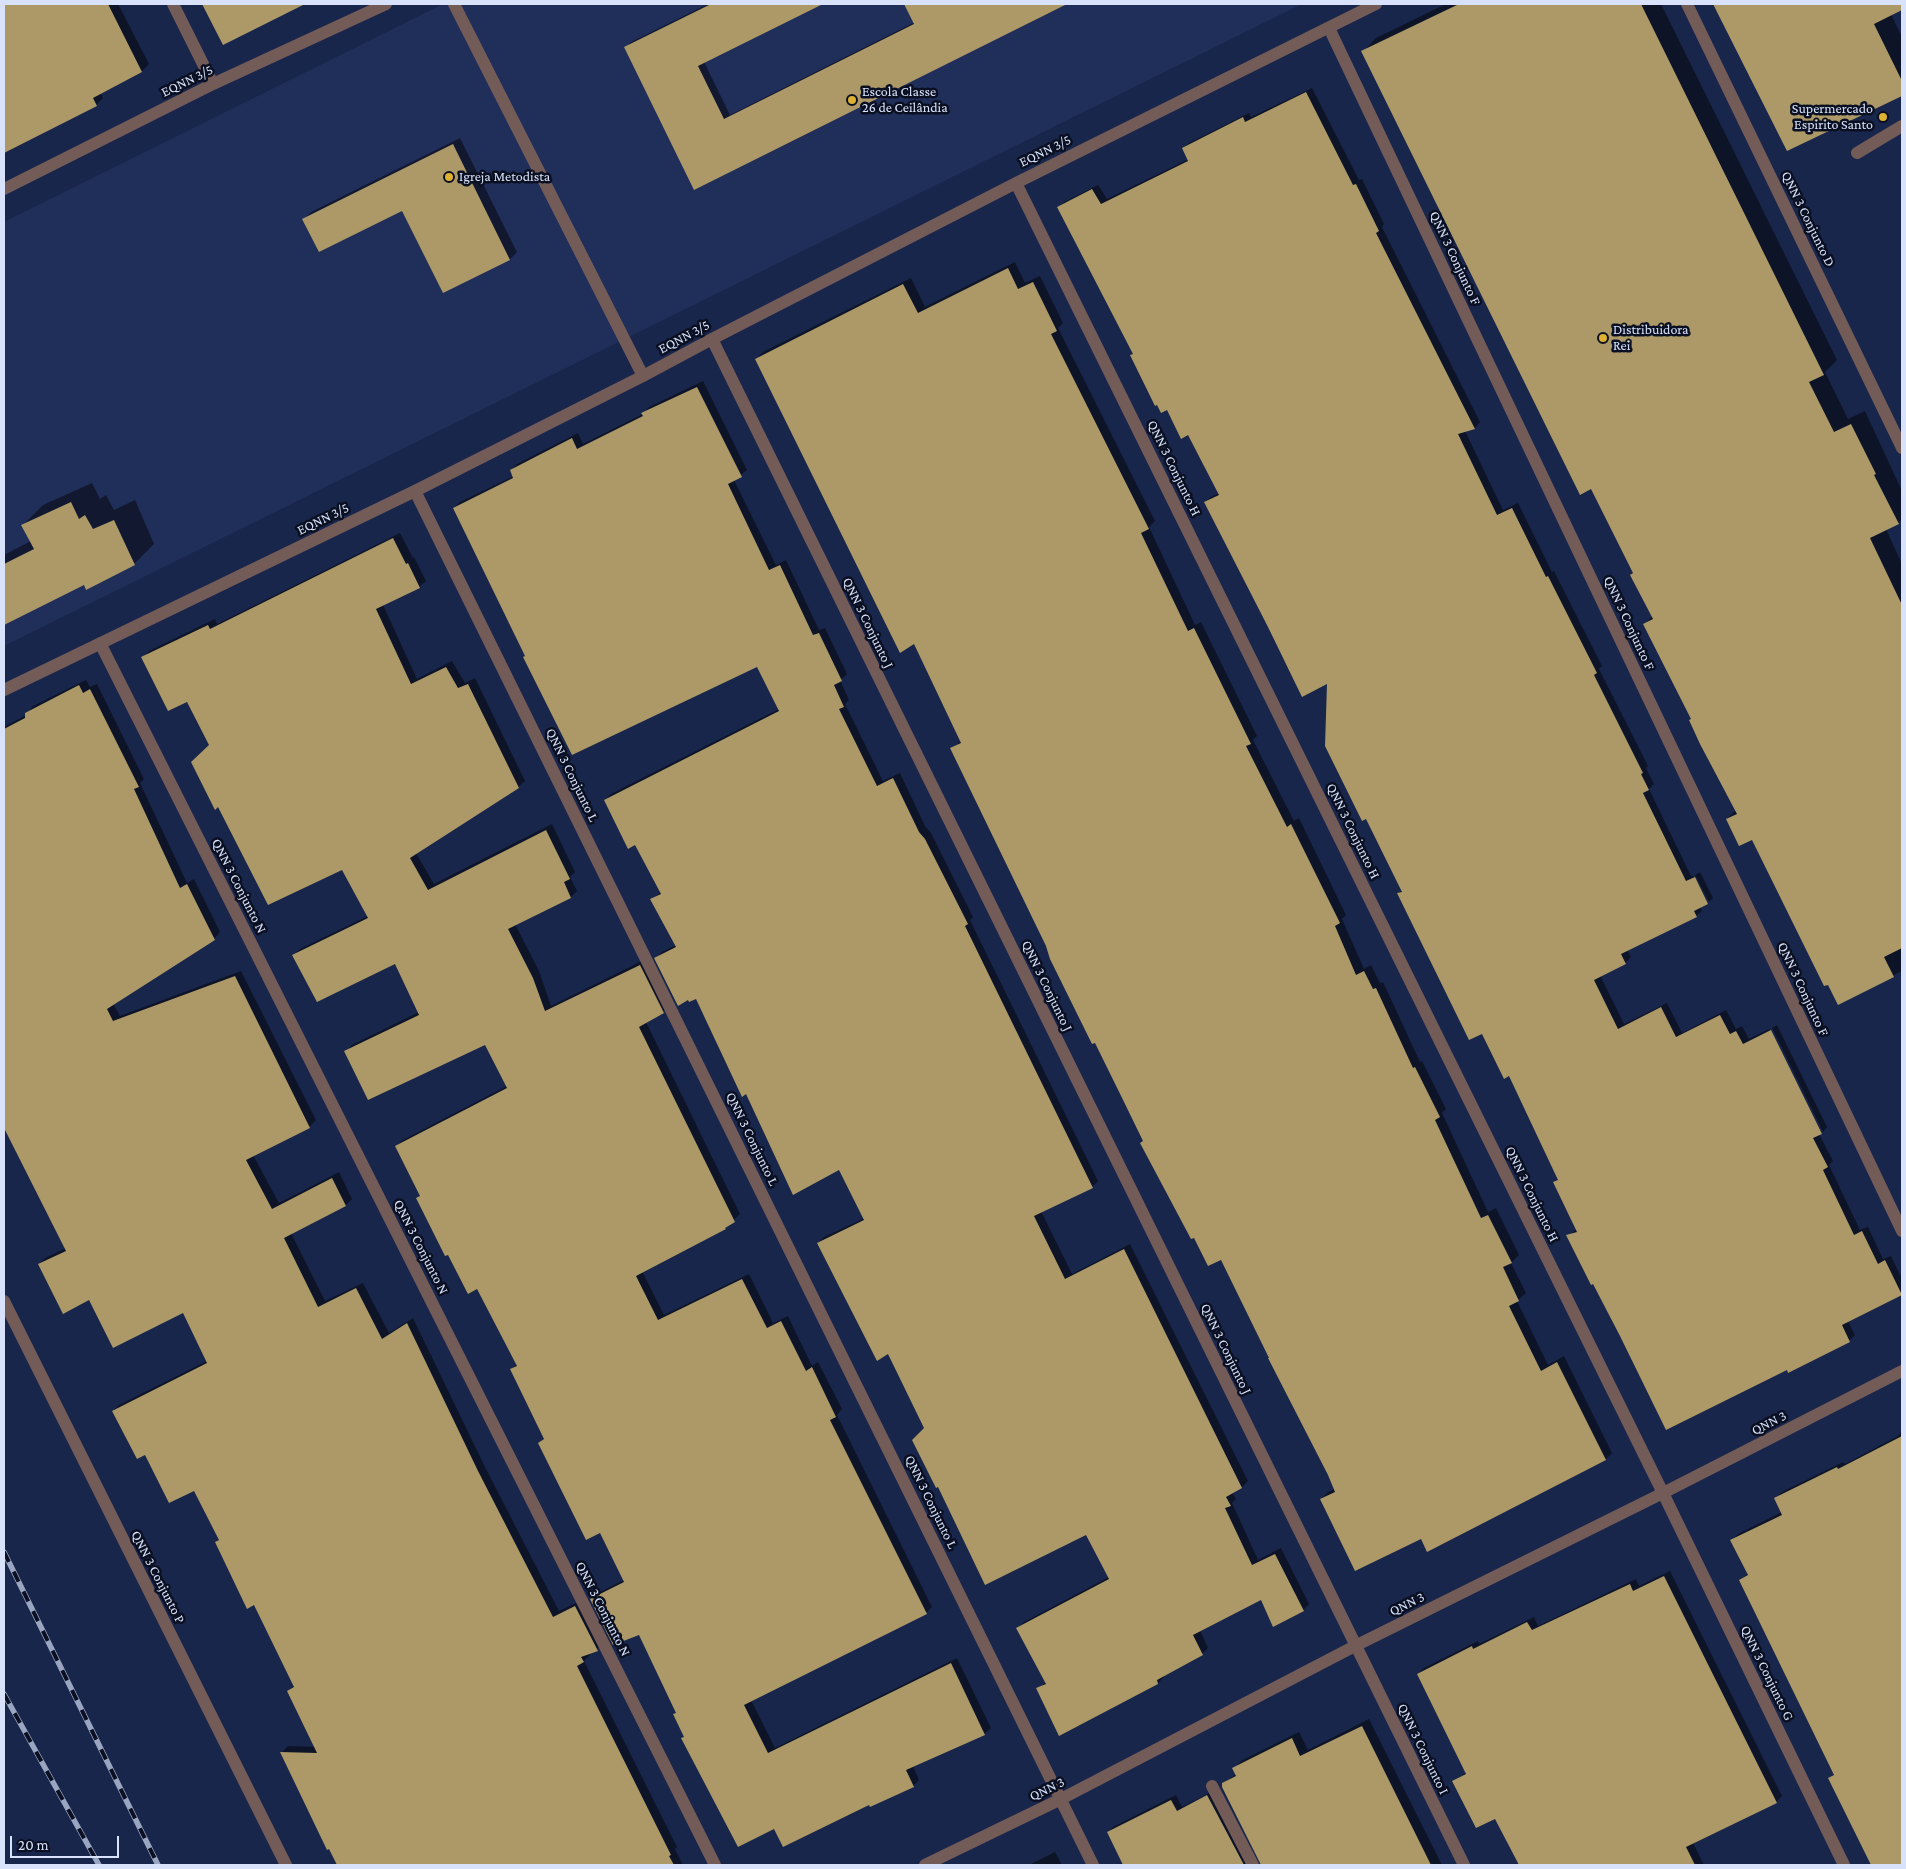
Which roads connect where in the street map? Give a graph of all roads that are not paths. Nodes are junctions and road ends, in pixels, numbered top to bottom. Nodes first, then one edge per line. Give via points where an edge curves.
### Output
1 (173, 4) edge
2 (386, 4) edge
3 (454, 4) edge
4 (1376, 4) edge
5 (1687, 4) edge
6 (1329, 28) junction
7 (213, 84) junction
8 (1902, 126) edge
9 (1857, 153) dead end
10 (1016, 182) junction
11 (4, 189) edge
12 (712, 339) junction
13 (643, 376) junction
14 (1902, 448) edge
15 (415, 491) junction
16 (100, 643) junction
17 (4, 690) edge
18 (1902, 1231) edge
19 (4, 1301) edge
20 (1902, 1372) edge
21 (1663, 1493) junction
22 (1355, 1646) junction
23 (1212, 1786) dead end
24 (1061, 1799) junction
25 (286, 1865) edge
26 (715, 1865) edge
27 (925, 1865) edge
28 (1093, 1865) edge
29 (1253, 1865) edge
30 (1464, 1865) edge
31 (1844, 1865) edge

1 - 7 street
2 - 7 street, EQNN 3/5
3 - 13 street
4 - 6 street, EQNN 3/5
5 - 14 street, QNN 3 Conjunto D
6 - 10 street, EQNN 3/5
6 - 18 street, QNN 3 Conjunto F
7 - 11 street, EQNN 3/5
8 - 9 street
10 - 12 street, EQNN 3/5
10 - 21 street, QNN 3 Conjunto H
12 - 13 street, EQNN 3/5
12 - 22 street, QNN 3 Conjunto J
13 - 15 street, EQNN 3/5
15 - 16 street, EQNN 3/5
15 - 24 street, QNN 3 Conjunto L
16 - 17 street, EQNN 3/5
16 - 26 street, QNN 3 Conjunto N
19 - 25 street, QNN 3 Conjunto P
20 - 21 street, QNN 3
21 - 22 street, QNN 3
21 - 31 street, QNN 3 Conjunto G
22 - 24 street, QNN 3
22 - 30 street, QNN 3 Conjunto I
23 - 29 street
24 - 27 street, QNN 3
24 - 28 street, QNN 3 Conjunto L

